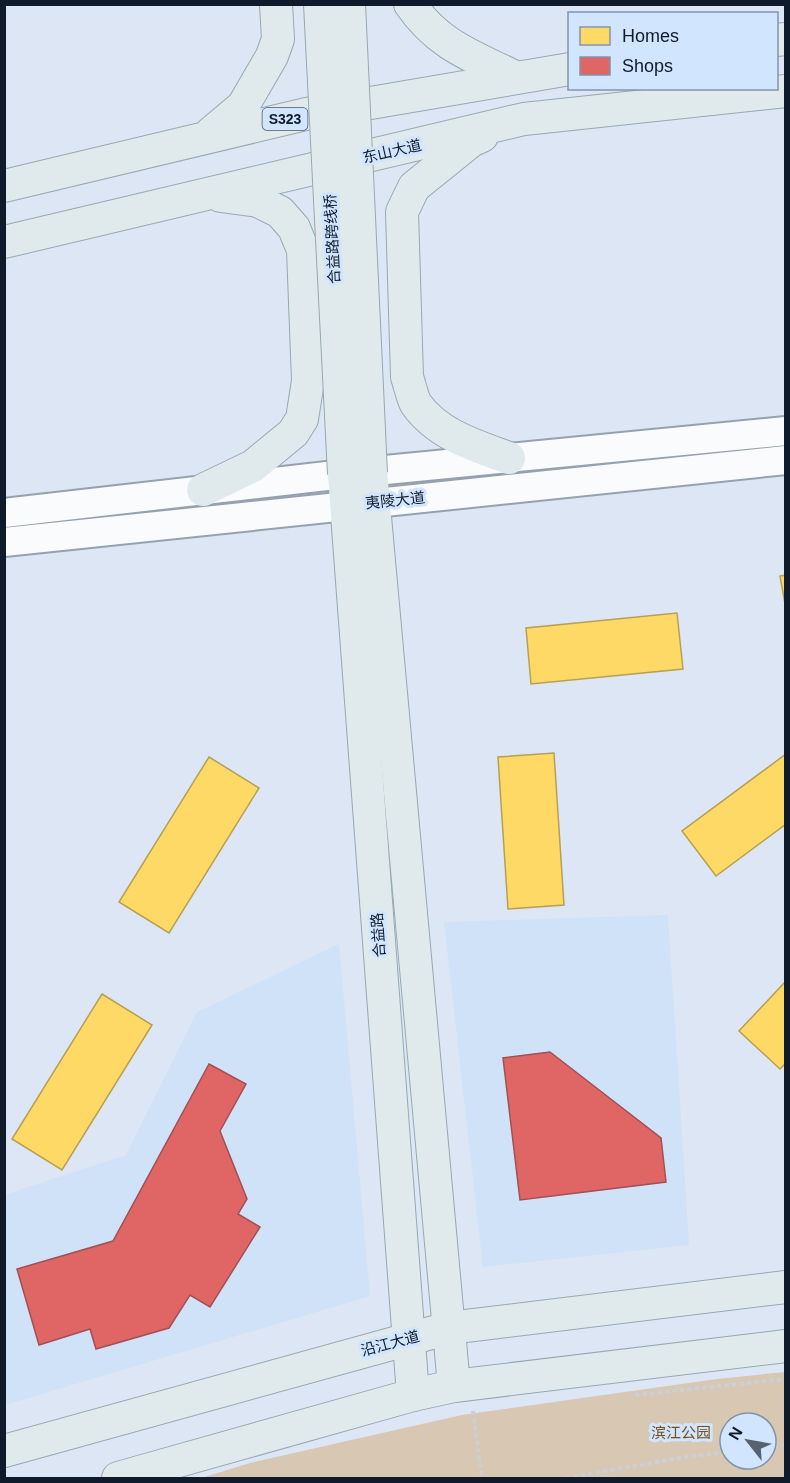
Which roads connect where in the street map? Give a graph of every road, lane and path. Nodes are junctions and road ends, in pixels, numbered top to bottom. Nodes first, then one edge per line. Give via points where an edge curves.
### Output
1 (276, 4) edge
2 (320, 4) edge
3 (349, 4) edge
4 (410, 4) edge
5 (568, 69) edge
6 (514, 77) junction
7 (786, 91) edge
8 (524, 119) junction
9 (204, 138) junction
10 (4, 186) edge
11 (208, 194) junction
12 (4, 242) edge
13 (786, 431) edge
14 (509, 458) junction
15 (786, 460) edge
16 (359, 489) junction
17 (203, 490) junction
18 (4, 513) edge
19 (4, 543) edge
20 (786, 1287) edge
21 (449, 1328) junction
22 (408, 1338) junction
23 (786, 1346) edge
24 (786, 1379) edge
25 (413, 1395) junction
26 (631, 1395) dead end
27 (463, 1397) junction
28 (4, 1451) edge
29 (718, 1453) edge
30 (118, 1479) edge
31 (483, 1479) edge
32 (566, 1479) edge

1 - 9 main road via 278,39 272,56 243,106
2 - 16 main road, 合益路跨线桥, bridge
3 - 16 main road, 合益路跨线桥, bridge
4 - 6 main road via 437,36
5 - 6 main road, S323
6 - 9 main road, S323 via 306,114
7 - 8 main road, 东山大道
8 - 11 main road, 东山大道
8 - 14 main road via 471,141 414,187 402,212 407,377 416,403 454,437
9 - 10 main road, S323
11 - 12 main road, 东山大道
11 - 17 main road via 258,201 280,212 294,228 303,250 308,381 302,419 293,433 253,466
13 - 14 main road, 夷陵大道
14 - 16 main road, 夷陵大道
15 - 16 main road, 夷陵大道
16 - 17 main road, 夷陵大道
16 - 19 main road, 夷陵大道
16 - 21 main road
16 - 22 main road, 合益路
17 - 18 main road, 夷陵大道
20 - 21 main road, 沿江大道
21 - 22 main road, 沿江大道
21 - 27 main road
22 - 25 main road, 合益路
22 - 28 main road, 沿江大道
23 - 27 main road
24 - 26 path
25 - 27 main road
25 - 30 main road
27 - 31 path
29 - 32 path

